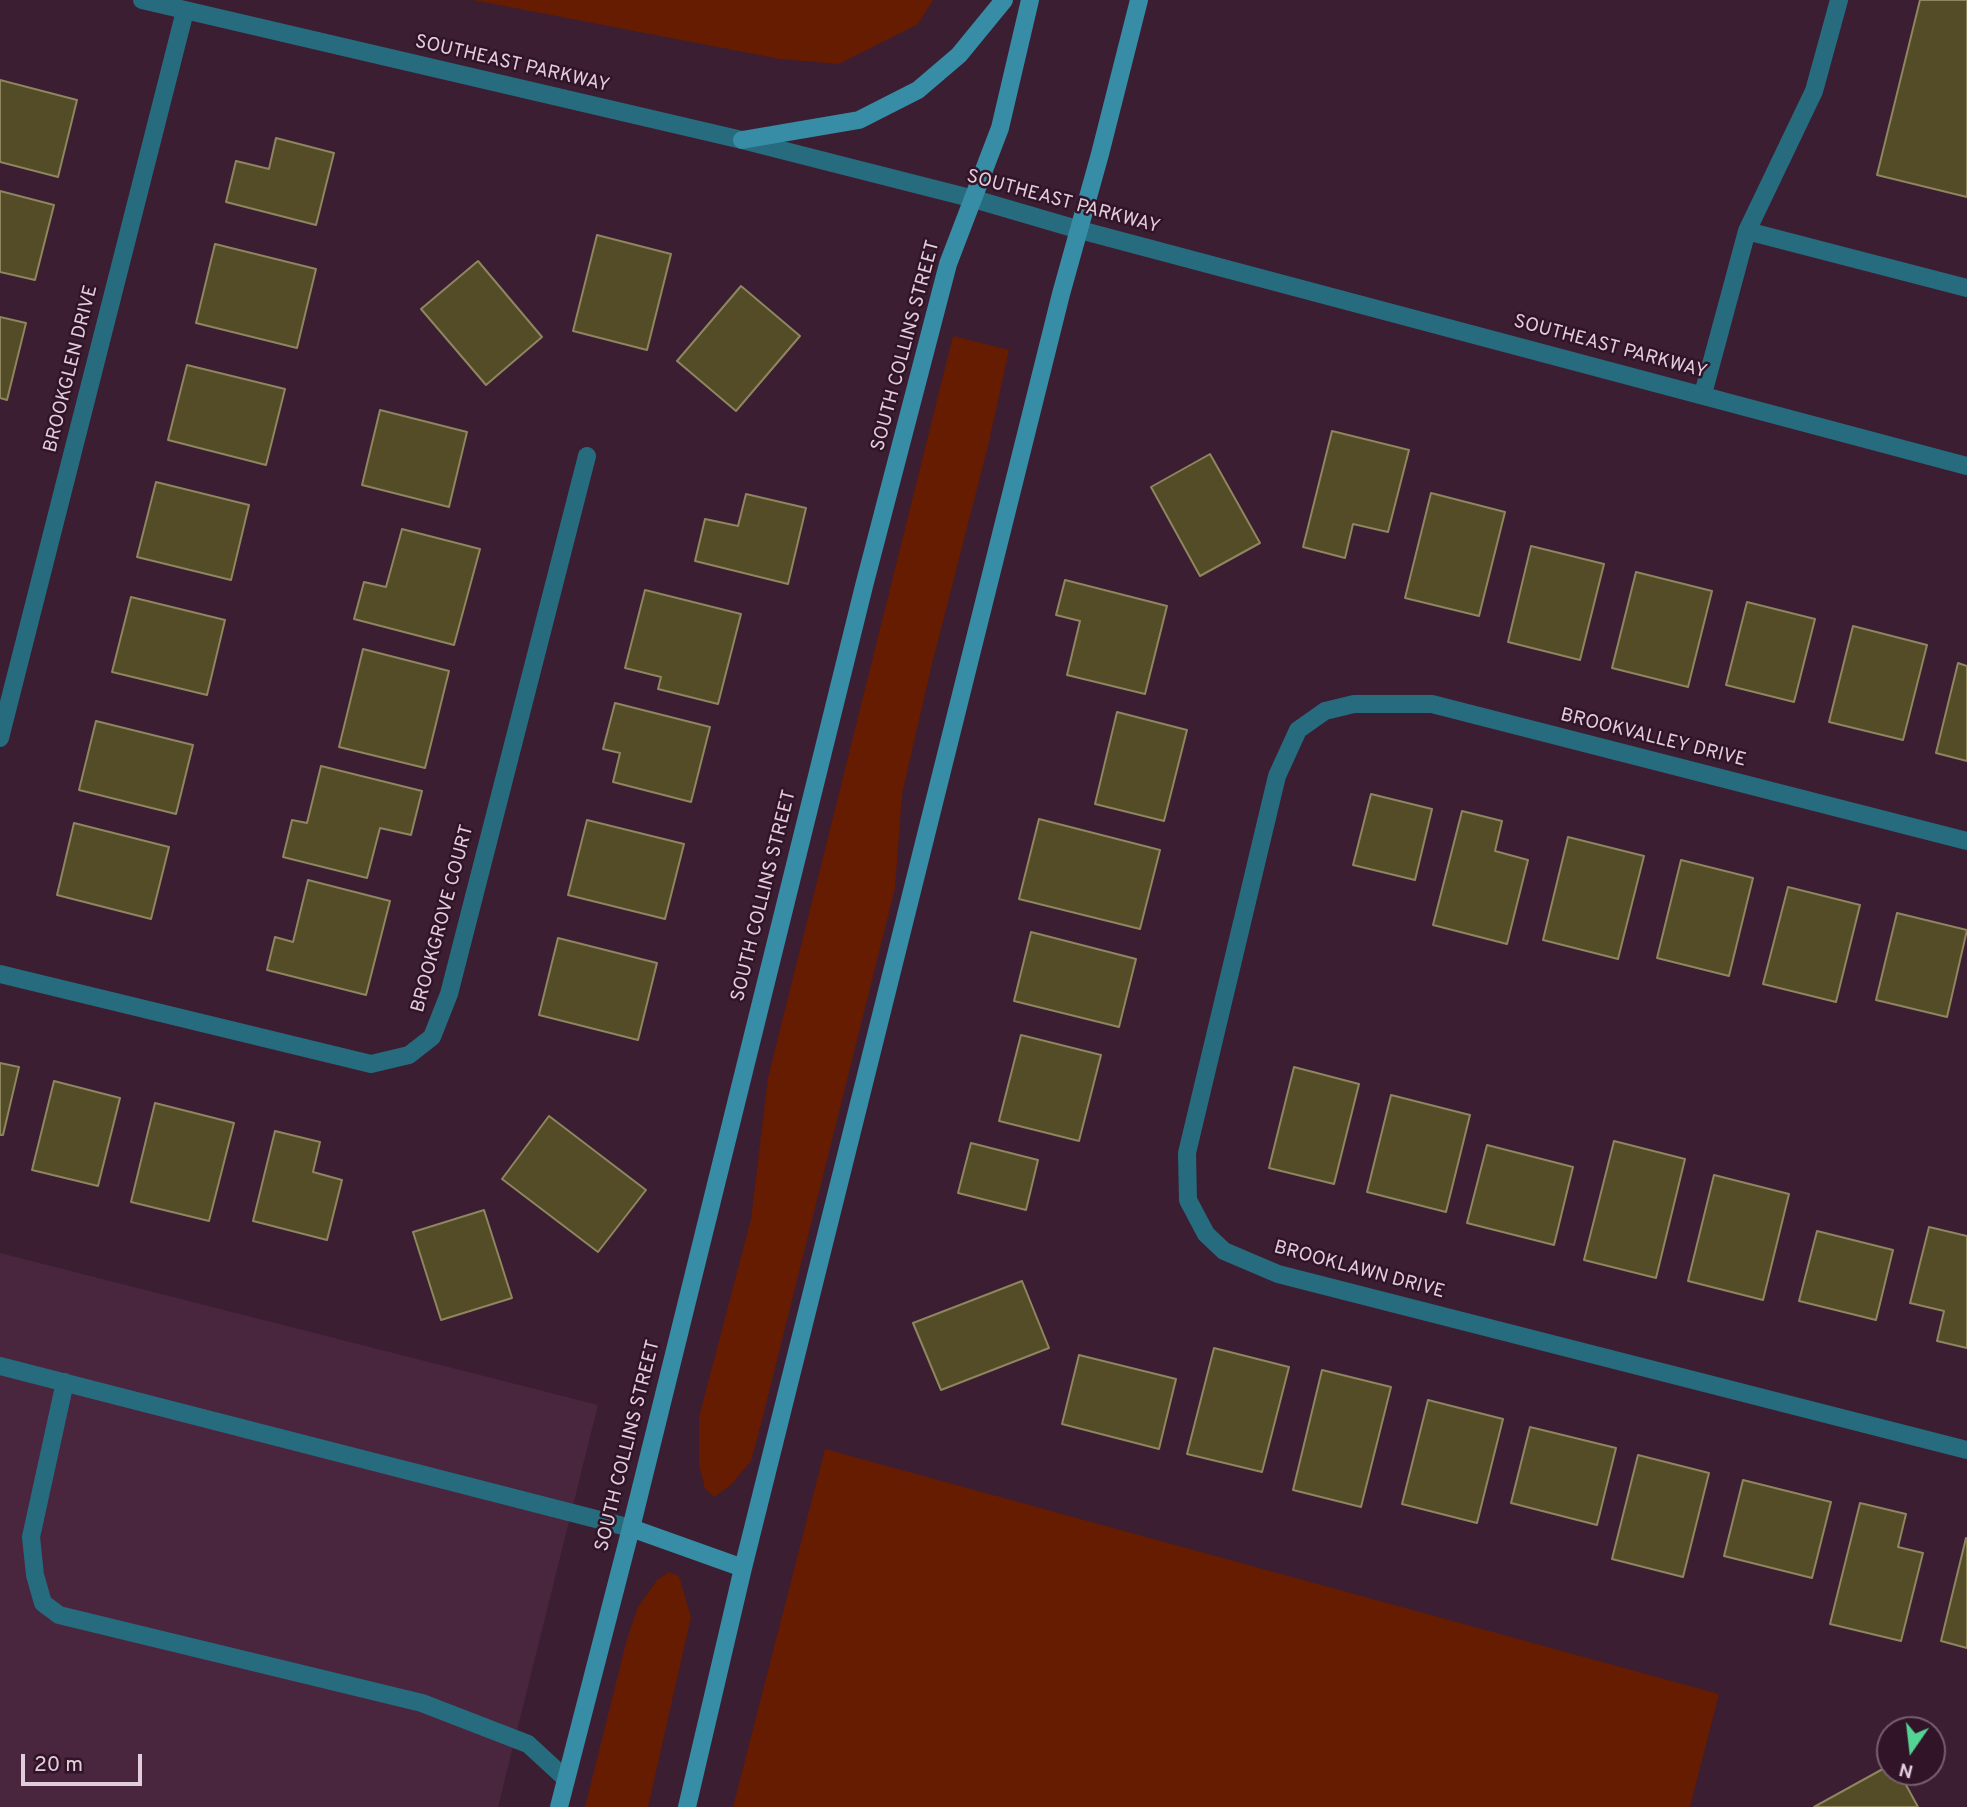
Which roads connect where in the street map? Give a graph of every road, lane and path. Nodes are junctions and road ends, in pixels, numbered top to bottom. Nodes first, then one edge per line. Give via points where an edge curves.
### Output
1 (142, 0) edge
2 (1004, 0) edge
3 (1030, 0) edge
4 (1139, 0) edge
5 (1839, 0) edge
6 (185, 11) junction
7 (742, 140) junction
8 (974, 199) junction
9 (1080, 230) junction
10 (1747, 231) junction
11 (1967, 288) edge
12 (1703, 394) junction
13 (587, 456) dead end
14 (1967, 466) edge
15 (1325, 711) joint
16 (0, 738) edge
17 (1967, 841) edge
18 (0, 974) edge
19 (0, 1366) edge
20 (65, 1382) junction
21 (1967, 1450) edge
22 (631, 1528) junction
23 (743, 1568) junction
24 (566, 1779) junction
25 (559, 1807) edge
26 (687, 1807) edge

1 - 6 street, SOUTHEAST PARKWAY
2 - 7 main road via 959,55 918,90 859,120
3 - 8 main road, SOUTH COLLINS STREET via 1000,128
4 - 9 main road
5 - 10 street via 1814,91
6 - 7 street, SOUTHEAST PARKWAY
6 - 16 street, BROOKGLEN DRIVE
7 - 8 street, SOUTHEAST PARKWAY
8 - 9 street, SOUTHEAST PARKWAY
8 - 22 main road, SOUTH COLLINS STREET via 948,264 889,492
9 - 12 street, SOUTHEAST PARKWAY
9 - 23 main road
10 - 11 street
10 - 12 street
12 - 14 street, SOUTHEAST PARKWAY
13 - 18 street, BROOKGROVE COURT via 449,994 432,1037 409,1055 371,1065
15 - 17 street, BROOKVALLEY DRIVE via 1354,704 1432,704
15 - 21 street, BROOKLAWN DRIVE via 1298,730 1277,776 1187,1153 1188,1200 1206,1234 1224,1251 1278,1274
19 - 20 street
20 - 22 street
20 - 24 street via 31,1537 43,1603 59,1615 422,1703 528,1744
22 - 23 main road
22 - 24 main road, SOUTH COLLINS STREET
23 - 26 main road
24 - 25 main road, SOUTH COLLINS STREET

